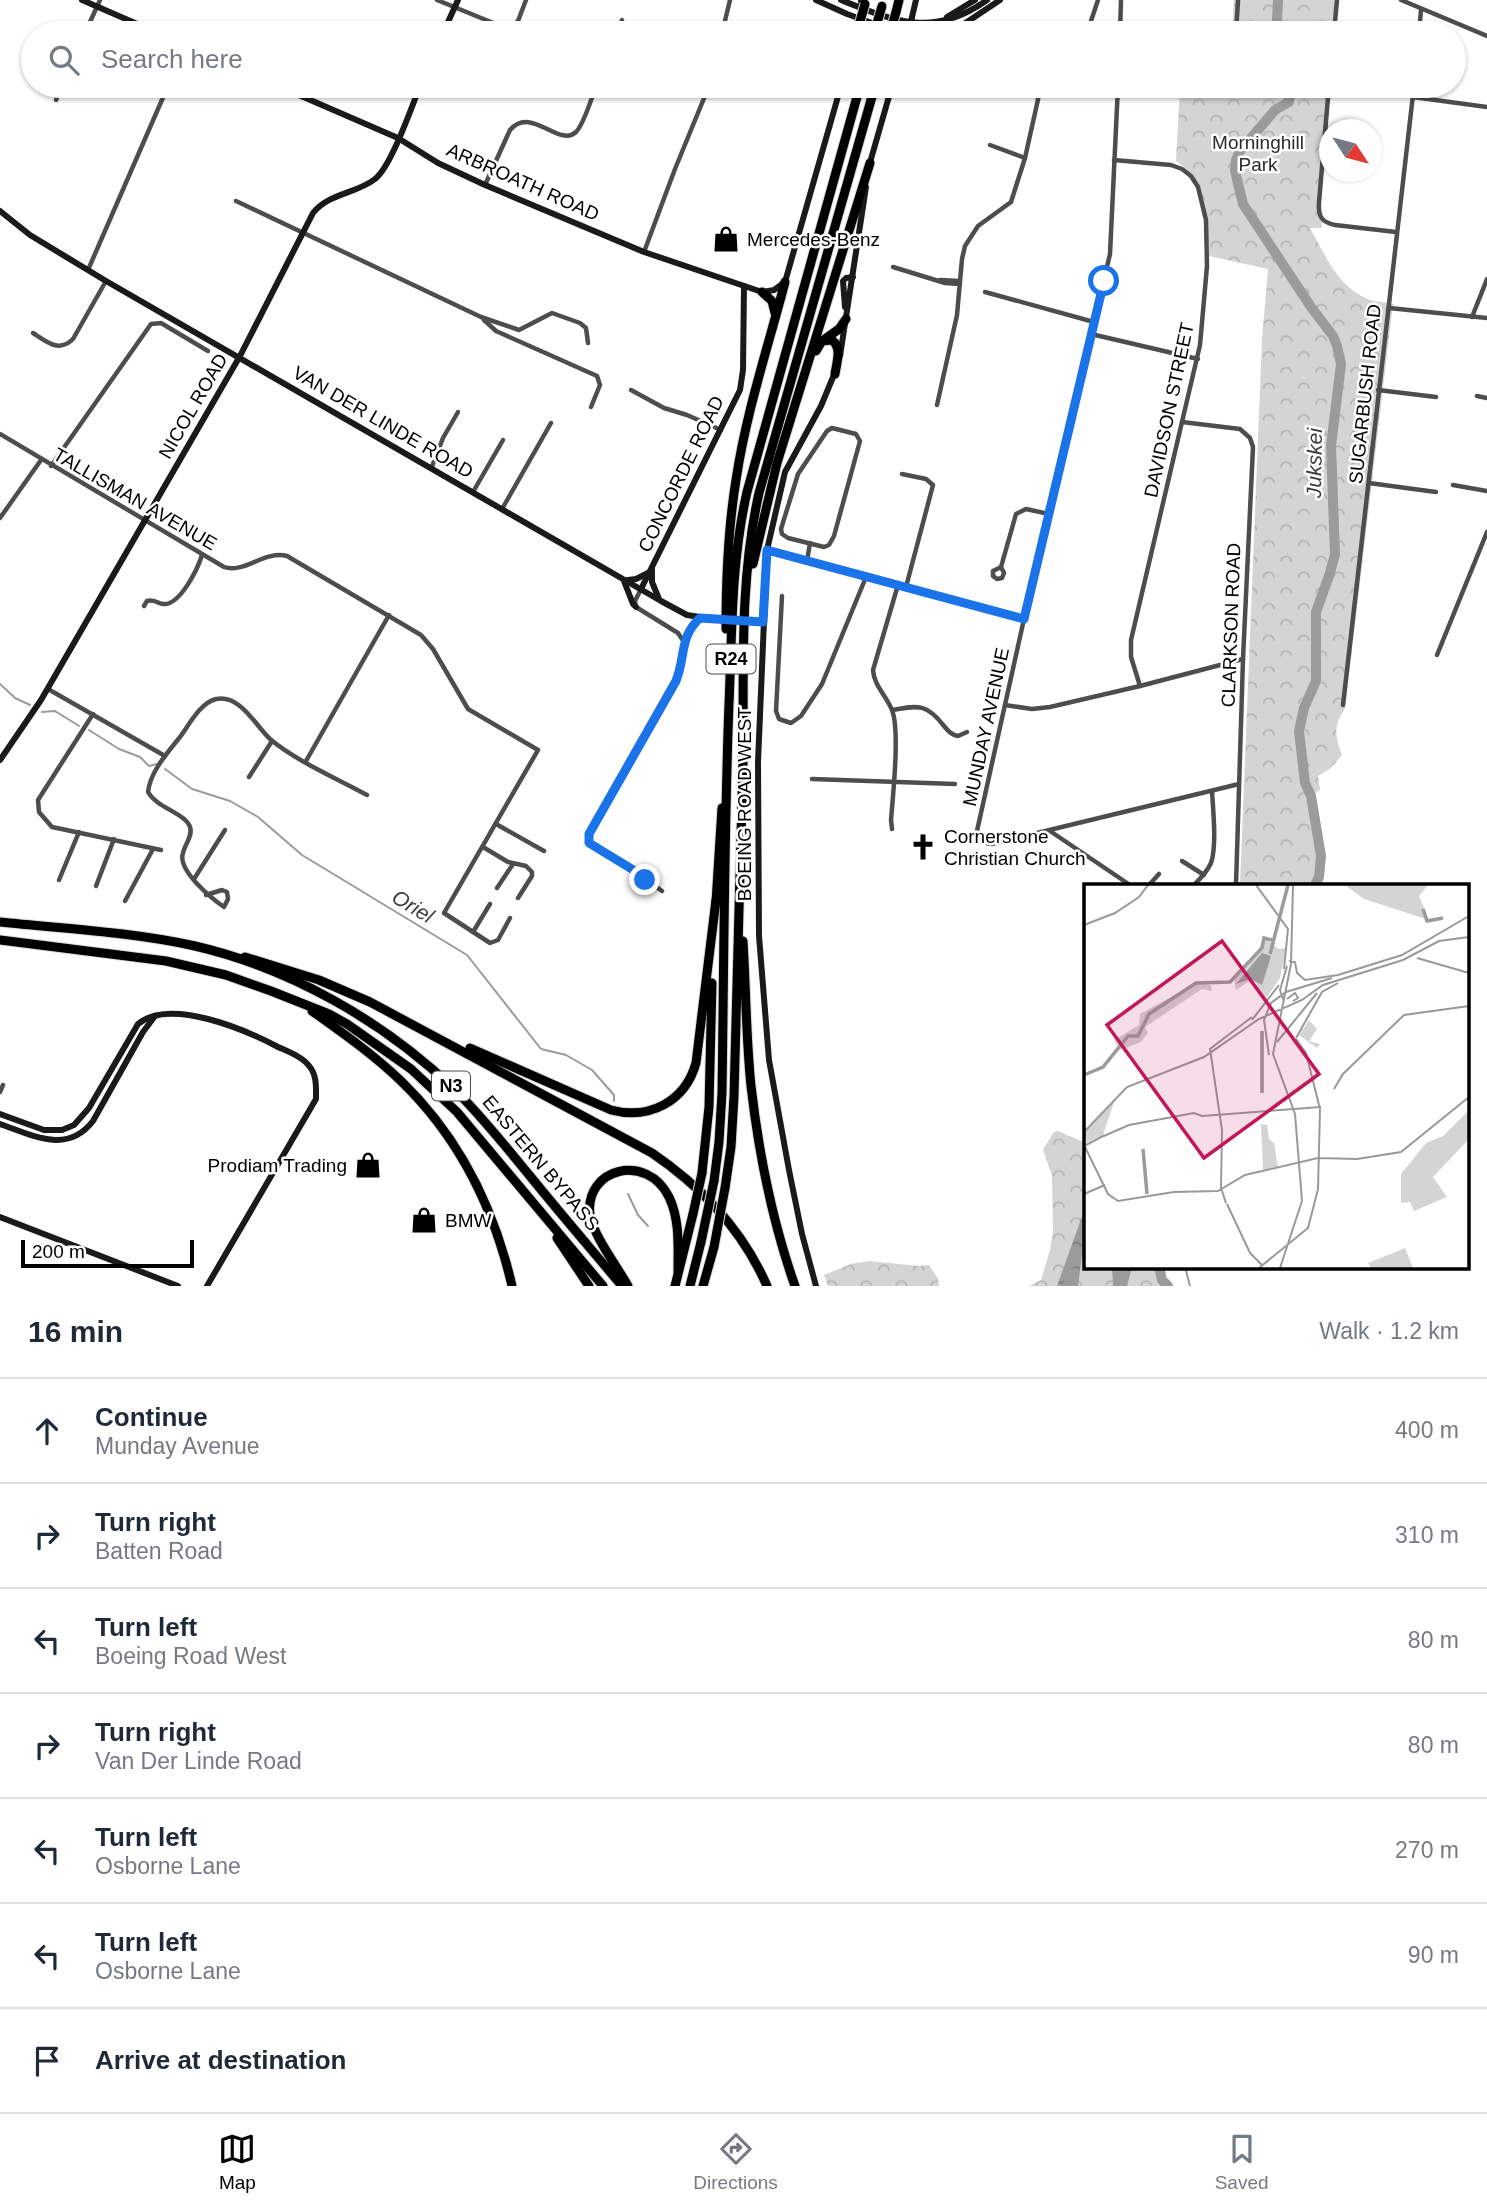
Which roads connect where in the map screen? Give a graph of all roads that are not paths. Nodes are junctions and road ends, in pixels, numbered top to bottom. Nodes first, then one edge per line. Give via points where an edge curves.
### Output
1 (82, 0) edge
2 (437, 0) edge
3 (458, 0) edge
4 (526, 0) edge
5 (730, 0) edge
6 (816, 0) edge
7 (841, 0) edge
8 (900, 0) edge
9 (916, 0) edge
10 (975, 0) edge
11 (987, 0) edge
12 (1000, 0) edge
13 (1098, 0) edge
14 (1121, 0) edge
15 (1238, 0) edge
16 (1337, 0) edge
17 (1401, 0) edge
18 (863, 2) edge
19 (98, 3) edge
20 (883, 3) edge
21 (454, 8) junction
22 (1421, 10) junction
23 (90, 21) edge
24 (134, 21) edge
25 (448, 21) edge
26 (487, 21) edge
27 (518, 21) edge
28 (725, 21) edge
29 (859, 21) edge
30 (867, 21) edge
31 (878, 21) edge
32 (893, 21) edge
33 (903, 21) edge
34 (911, 21) edge
35 (942, 21) edge
36 (943, 21) edge
37 (968, 21) edge
38 (1091, 21) edge
39 (1120, 21) edge
40 (1237, 21) edge
41 (1335, 21) edge
42 (1420, 21) edge
43 (1449, 21) edge
44 (1466, 28) edge
45 (1487, 36) edge
46 (163, 98) edge
47 (306, 98) edge
48 (416, 98) edge
49 (591, 98) edge
50 (704, 98) edge
51 (838, 98) edge
52 (857, 98) edge
53 (872, 98) edge
54 (889, 98) edge
55 (1038, 98) edge
56 (1117, 98) edge
57 (1328, 98) edge
58 (1413, 98) edge
59 (1420, 98) edge
60 (1487, 107) edge
61 (398, 138) junction
62 (990, 145) dead end
63 (1025, 158) junction
64 (1114, 160) junction
65 (870, 163) junction
66 (485, 185) junction
67 (236, 201) dead end
68 (0, 211) edge
69 (1396, 232) junction
70 (302, 233) junction
71 (644, 252) junction
72 (894, 267) dead end
73 (88, 270) junction
74 (1487, 279) edge
75 (106, 281) junction
76 (785, 282) junction
77 (960, 283) junction
78 (744, 286) junction
79 (762, 292) junction
80 (985, 292) dead end
81 (1389, 307) junction
82 (481, 317) junction
83 (1472, 317) junction
84 (1487, 318) edge
85 (846, 319) junction
86 (1094, 322) junction
87 (773, 329) junction
88 (33, 333) dead end
89 (1091, 334) junction
90 (822, 341) junction
91 (587, 344) dead end
92 (208, 351) dead end
93 (240, 356) junction
94 (1198, 359) junction
95 (835, 374) junction
96 (806, 376) junction
97 (631, 390) dead end
98 (1378, 390) junction
99 (1477, 396) dead end
100 (1436, 397) dead end
101 (1487, 398) edge
102 (937, 405) dead end
103 (591, 407) dead end
104 (458, 412) dead end
105 (1182, 422) junction
106 (551, 423) dead end
107 (721, 430) junction
108 (0, 435) edge
109 (503, 440) dead end
110 (41, 460) junction
111 (51, 466) junction
112 (431, 469) junction
113 (902, 474) dead end
114 (1369, 484) junction
115 (1453, 485) dead end
116 (1487, 491) edge
117 (473, 492) junction
118 (1436, 492) dead end
119 (502, 509) junction
120 (1049, 514) junction
121 (0, 519) edge
122 (144, 521) junction
123 (1487, 532) edge
124 (810, 543) junction
125 (767, 550) junction
126 (202, 555) junction
127 (807, 561) junction
128 (1001, 567) dead end
129 (651, 570) junction
130 (866, 577) junction
131 (624, 579) junction
132 (898, 585) junction
133 (906, 587) junction
134 (641, 589) junction
135 (782, 596) dead end
136 (661, 601) junction
137 (144, 606) dead end
138 (636, 607) junction
139 (389, 615) junction
140 (700, 618) junction
141 (1024, 619) junction
142 (763, 622) junction
143 (743, 631) junction
144 (684, 642) junction
145 (1437, 655) dead end
146 (1243, 659) junction
147 (1140, 686) junction
148 (47, 688) junction
149 (1005, 705) junction
150 (1343, 705) dead end
151 (729, 708) junction
152 (892, 710) junction
153 (93, 714) junction
154 (967, 732) dead end
155 (272, 741) junction
156 (165, 756) junction
157 (0, 760) edge
158 (306, 761) junction
159 (727, 765) junction
160 (249, 777) dead end
161 (813, 779) dead end
162 (894, 782) junction
163 (955, 784) dead end
164 (1239, 784) junction
165 (1212, 790) junction
166 (367, 795) dead end
167 (496, 824) junction
168 (892, 829) dead end
169 (225, 830) dead end
170 (1050, 831) junction
171 (79, 832) junction
172 (114, 839) junction
173 (483, 847) junction
174 (153, 849) junction
175 (161, 850) dead end
176 (544, 851) dead end
177 (1182, 861) dead end
178 (513, 864) junction
179 (1159, 874) dead end
180 (1204, 875) junction
181 (740, 876) junction
182 (194, 879) junction
183 (60, 880) dead end
184 (1129, 884) edge
185 (1150, 884) edge
186 (1195, 884) edge
187 (1236, 884) edge
188 (96, 886) dead end
189 (497, 888) dead end
190 (662, 891) dead end
191 (206, 895) junction
192 (518, 898) dead end
193 (716, 900) junction
194 (125, 901) dead end
195 (490, 904) dead end
196 (510, 918) dead end
197 (0, 922) edge
198 (473, 932) junction
199 (0, 940) edge
200 (227, 955) junction
201 (300, 1002) junction
202 (155, 1016) junction
203 (411, 1023) junction
204 (125, 1044) junction
205 (133, 1049) junction
206 (3, 1086) dead end
207 (99, 1091) junction
208 (0, 1092) edge
209 (107, 1096) junction
210 (0, 1114) edge
211 (0, 1124) edge
212 (535, 1205) junction
213 (0, 1217) edge
214 (678, 1271) junction
215 (178, 1286) edge
216 (207, 1286) edge
217 (512, 1286) edge
218 (589, 1286) edge
219 (603, 1286) edge
220 (622, 1286) edge
221 (628, 1286) edge
222 (675, 1286) edge
223 (690, 1286) edge
224 (705, 1286) edge
225 (767, 1286) edge
226 (795, 1286) edge
227 (816, 1286) edge

1 - 19 street
2 - 21 street
3 - 21 street
4 - 27 street
5 - 28 street
6 - 30 street
7 - 33 street
8 - 32 highway, bridge
9 - 34 street, bridge
10 - 35 street
11 - 36 street via 964,15
12 - 37 street
13 - 38 street
14 - 39 street
15 - 40 street
16 - 41 street
17 - 22 street
18 - 29 highway, bridge
19 - 23 street
19 - 24 street
20 - 31 highway, bridge
21 - 25 street
21 - 26 street
22 - 42 street
22 - 43 street
44 - 45 street
46 - 73 street
47 - 61 street, ARBROATH ROAD
48 - 61 street, NICOL ROAD
49 - 66 street via 575,133 565,135 526,121 517,123
50 - 71 street
51 - 76 street
52 - 151 highway, R24 via 741,517 733,582
53 - 143 highway, R24 via 759,493 749,544
54 - 65 street, BOEING ROAD WEST
55 - 63 street
56 - 64 street, MUNDAY AVENUE
57 - 69 street via 1320,216 1335,225
58 - 69 street, SUGARBUSH ROAD
59 - 60 street
61 - 66 street, ARBROATH ROAD
61 - 70 street, NICOL ROAD via 378,177 322,204
62 - 63 street
63 - 77 street via 1011,202 969,238
64 - 86 street, MUNDAY AVENUE via 1110,254
64 - 94 street, DAVIDSON STREET via 1174,166 1198,187 1206,220 1207,266
65 - 85 street, BOEING ROAD WEST
65 - 96 highway
66 - 71 street, ARBROATH ROAD
67 - 70 street
68 - 73 street, VAN DER LINDE ROAD
69 - 81 street, SUGARBUSH ROAD
70 - 82 street
70 - 93 street, NICOL ROAD
71 - 78 street, ARBROATH ROAD
72 - 77 street
73 - 75 street, VAN DER LINDE ROAD
74 - 83 street
75 - 88 street via 67,345 56,346
75 - 93 street, VAN DER LINDE ROAD
76 - 79 street
76 - 87 highway
77 - 102 street
78 - 79 street, ARBROATH ROAD
78 - 107 street, CONCORDE ROAD via 743,378
79 - 87 highway via 774,305
80 - 86 street
81 - 83 street
81 - 98 street, SUGARBUSH ROAD
82 - 91 street via 515,330 555,314 583,326
82 - 103 street via 496,331 597,376 600,385
83 - 84 street
85 - 90 highway
85 - 95 street, BOEING ROAD WEST
86 - 89 street, MUNDAY AVENUE
87 - 151 highway via 736,477 728,547
89 - 94 street
89 - 120 street, MUNDAY AVENUE
90 - 95 highway via 832,340 838,346
90 - 96 highway
92 - 111 street via 153,322
93 - 112 street, VAN DER LINDE ROAD
93 - 122 street, NICOL ROAD
94 - 105 street, DAVIDSON STREET
95 - 125 street, BOEING ROAD WEST via 785,472
96 - 143 highway via 767,498
97 - 107 street
98 - 100 street
98 - 114 street, SUGARBUSH ROAD
99 - 101 street
104 - 112 street
105 - 146 street, CLARKSON ROAD via 1240,429 1252,442
105 - 147 street, DAVIDSON STREET via 1132,632 1131,657
106 - 119 street
107 - 129 street, CONCORDE ROAD
108 - 110 street, TALLISMAN AVENUE
109 - 117 street
110 - 111 street, TALLISMAN AVENUE
110 - 121 street
111 - 122 street, TALLISMAN AVENUE
112 - 117 street, VAN DER LINDE ROAD
113 - 133 street via 933,485
114 - 118 street
114 - 150 street, SUGARBUSH ROAD
115 - 116 street
117 - 119 street, VAN DER LINDE ROAD
119 - 131 street, VAN DER LINDE ROAD
120 - 128 street via 1026,509 1016,514
120 - 141 street, MUNDAY AVENUE
122 - 126 street, TALLISMAN AVENUE
122 - 148 street, NICOL ROAD
123 - 145 street
124 - 124 street via 824,547 832,542 860,441 838,428 829,429 804,464 783,519 782,534
124 - 127 street
125 - 127 street
125 - 142 street, BOEING ROAD WEST
126 - 137 street via 175,599 163,604 150,599
126 - 139 street, TALLISMAN AVENUE via 231,569 279,554 287,556
127 - 130 street
129 - 131 street via 636,579
129 - 134 street, CONCORDE ROAD
129 - 136 street
130 - 132 street
130 - 135 street via 822,684 791,723 779,719 776,711
131 - 134 street, VAN DER LINDE ROAD
131 - 138 street
132 - 133 street
132 - 152 street via 873,670
133 - 141 street
134 - 136 street, VAN DER LINDE ROAD
134 - 138 street
136 - 140 street, VAN DER LINDE ROAD
138 - 144 street via 674,630
139 - 158 street
139 - 167 street, TALLISMAN AVENUE via 425,639 471,712 538,750
140 - 142 street, VAN DER LINDE ROAD, bridge
140 - 144 street
141 - 149 street, MUNDAY AVENUE
142 - 227 street, BOEING ROAD WEST via 758,762 762,990 777,1106
143 - 181 highway, R24
144 - 190 street via 672,689 588,836 589,843
146 - 147 street
146 - 164 street, CLARKSON ROAD
147 - 149 street via 1044,709
148 - 153 street
148 - 157 street, NICOL ROAD
149 - 170 street, MUNDAY AVENUE via 977,831 980,839 992,844
151 - 159 highway, R24
152 - 154 street via 925,708 951,734
152 - 162 street
153 - 156 street
153 - 171 street via 37,804 52,827
155 - 156 street via 239,705 218,699 201,709
155 - 158 street
155 - 160 street
156 - 182 street via 148,792 188,824 190,835 181,857
158 - 166 street
159 - 193 highway
159 - 223 highway, R24, bridge via 719,1142
161 - 162 street
162 - 163 street
162 - 168 street
164 - 165 street
164 - 187 street, CLARKSON ROAD
165 - 170 street
165 - 180 street via 1212,861
167 - 173 street, TALLISMAN AVENUE
167 - 176 street
169 - 182 street
170 - 184 street
171 - 172 street
171 - 183 street
172 - 174 street
172 - 188 street
173 - 178 street
173 - 198 street, TALLISMAN AVENUE via 444,914
174 - 175 street
174 - 194 street
177 - 180 street
178 - 189 street
178 - 192 street via 526,866 533,876
179 - 185 street
180 - 186 street
181 - 224 highway, R24, bridge via 731,1147
181 - 226 highway via 751,1084 771,1207
182 - 191 street
191 - 191 street via 222,890 228,899 224,907
193 - 203 highway via 693,1072 675,1098 654,1110 623,1113 593,1104
193 - 214 highway, bridge via 709,1107 702,1173
195 - 198 street
196 - 198 street, TALLISMAN AVENUE via 494,943
197 - 200 highway, EASTERN BYPASS / N3 via 141,937
199 - 201 highway, EASTERN BYPASS / N3 via 166,961 226,975
200 - 203 highway via 319,980
200 - 220 highway, EASTERN BYPASS / N3 via 338,1004 420,1059 469,1104
201 - 212 highway, EASTERN BYPASS / N3 via 347,1024 421,1077 474,1129
201 - 217 highway via 391,1072 443,1127 488,1209
202 - 204 street via 138,1024
202 - 205 street
202 - 216 street via 180,1014 243,1029 299,1057 316,1080 316,1098
203 - 225 highway via 666,1162 736,1230
204 - 205 street
204 - 207 street
205 - 209 street
206 - 208 street
207 - 209 street
207 - 210 street via 81,1118 62,1130 44,1130
209 - 211 street via 88,1127 69,1139 40,1139
212 - 218 highway
212 - 219 highway, EASTERN BYPASS / N3
213 - 215 street
214 - 221 highway via 677,1224 664,1189 641,1171 617,1172 596,1190 590,1213
214 - 222 highway

